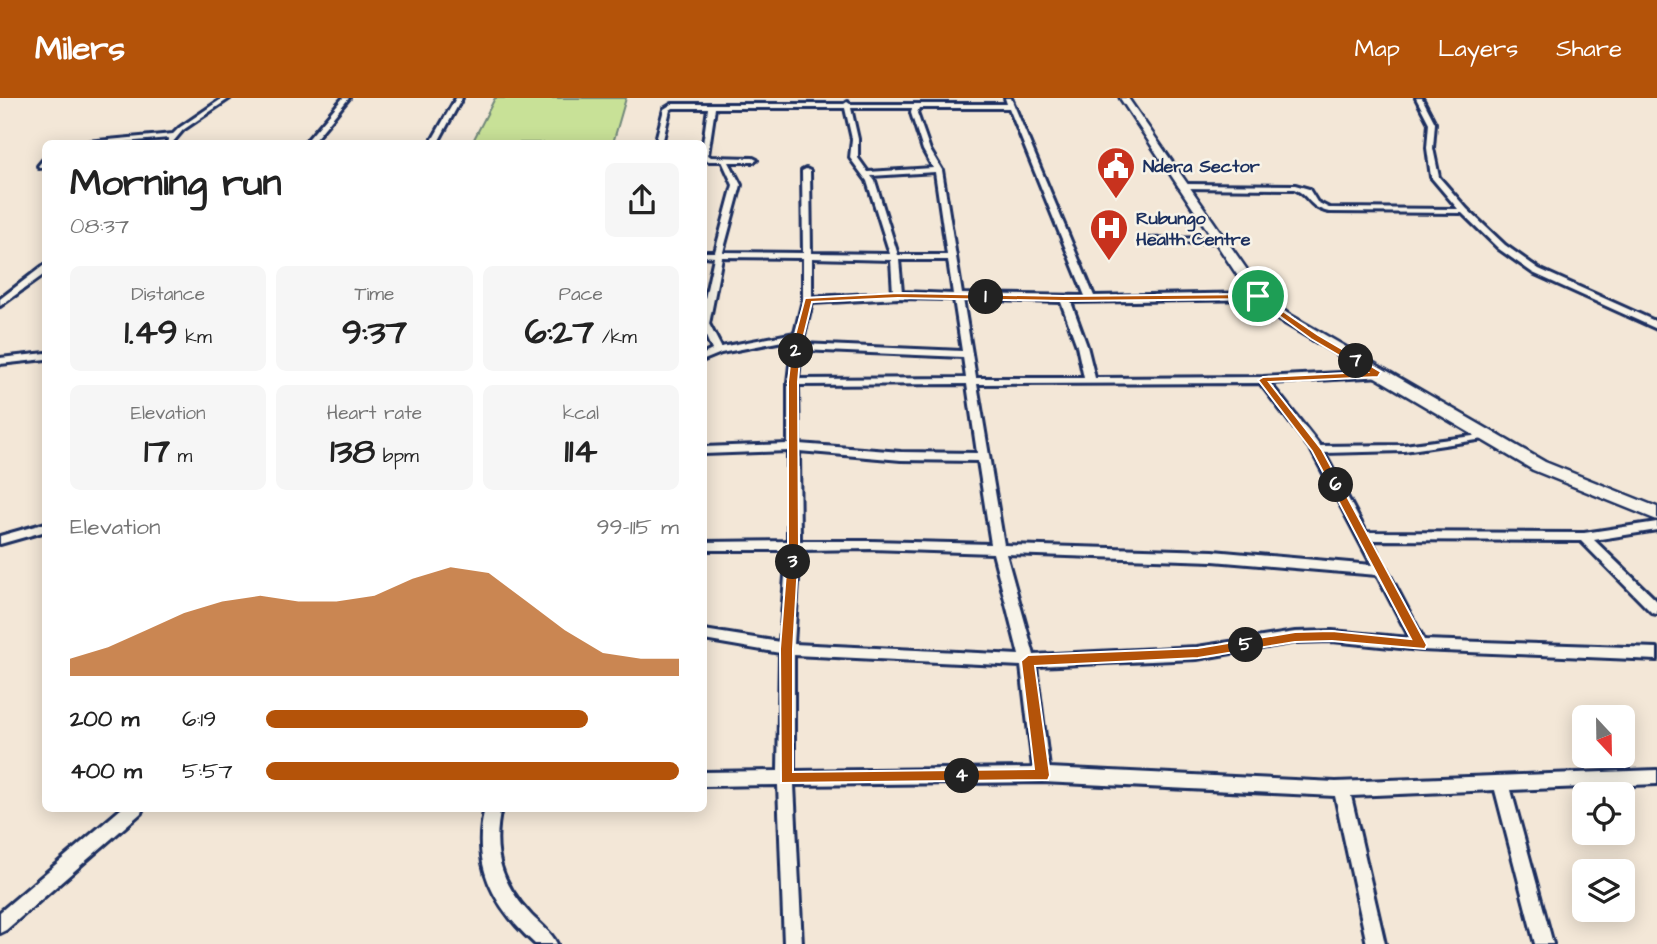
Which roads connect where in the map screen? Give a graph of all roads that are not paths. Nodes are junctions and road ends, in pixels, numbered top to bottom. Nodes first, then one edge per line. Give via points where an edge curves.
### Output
1 (227, 98) edge
2 (346, 98) edge
3 (459, 98) edge
4 (1124, 98) edge
5 (1419, 98) edge
6 (1010, 102) edge
7 (847, 104) junction
8 (712, 105) junction
9 (916, 106) junction
10 (174, 136) junction
11 (121, 140) edge
12 (172, 140) edge
13 (310, 140) edge
14 (434, 140) edge
15 (660, 140) edge
16 (707, 140) edge
17 (707, 156) edge
18 (724, 159) junction
19 (753, 160) dead end
20 (938, 170) junction
21 (806, 171) dead end
22 (866, 174) junction
23 (1182, 186) junction
24 (1464, 212) junction
25 (1219, 240) junction
26 (1143, 241) dead end
27 (707, 254) edge
28 (719, 254) junction
29 (808, 256) junction
30 (895, 258) junction
31 (952, 258) junction
32 (42, 271) edge
33 (898, 295) junction
34 (958, 296) junction
35 (1258, 296) junction
36 (1090, 298) junction
37 (1065, 299) junction
38 (808, 300) junction
39 (0, 303) edge
40 (707, 310) edge
41 (1657, 326) edge
42 (707, 330) edge
43 (797, 341) junction
44 (718, 351) junction
45 (966, 354) junction
46 (42, 356) edge
47 (707, 356) edge
48 (0, 361) edge
49 (1378, 374) junction
50 (1090, 380) junction
51 (1263, 380) junction
52 (972, 381) junction
53 (793, 382) junction
54 (1485, 436) junction
55 (793, 447) junction
56 (707, 450) edge
57 (1317, 450) junction
58 (983, 457) junction
59 (1657, 514) edge
60 (1657, 526) edge
61 (42, 528) edge
62 (1364, 536) junction
63 (1584, 537) junction
64 (0, 540) edge
65 (707, 546) edge
66 (794, 547) junction
67 (998, 548) junction
68 (1381, 571) junction
69 (1657, 609) edge
70 (707, 636) edge
71 (1420, 645) junction
72 (787, 649) junction
73 (1657, 654) edge
74 (1028, 661) junction
75 (1042, 775) junction
76 (1657, 777) edge
77 (786, 778) junction
78 (707, 779) edge
79 (1501, 783) junction
80 (1341, 789) junction
81 (130, 812) edge
82 (492, 812) edge
83 (0, 924) edge
84 (548, 944) edge
85 (793, 944) edge
86 (1376, 944) edge
87 (1544, 944) edge

1 - 10 street
2 - 13 street
3 - 14 street
4 - 23 main road
5 - 24 street via 1432,123 1435,177
6 - 9 street
6 - 36 street
7 - 8 street
7 - 9 street
7 - 22 street via 854,158
8 - 15 street via 668,107
8 - 16 street
9 - 20 street via 927,157
10 - 11 street
10 - 12 street
17 - 18 street
18 - 19 street
18 - 28 street via 737,185
20 - 22 street
20 - 31 street
21 - 29 street
22 - 30 street
23 - 24 street via 1295,187 1307,191 1318,208 1329,210
23 - 25 main road
24 - 41 street via 1536,271
25 - 26 street
25 - 35 main road
27 - 28 street
28 - 29 street
28 - 40 street
29 - 30 street
29 - 38 street
30 - 31 street
30 - 33 street
31 - 34 street
32 - 39 street
33 - 34 street
33 - 38 street
34 - 37 street
34 - 45 street
35 - 36 street
35 - 49 main road
36 - 37 street
37 - 50 street
38 - 43 street
42 - 44 street
43 - 44 street
43 - 45 street
43 - 53 street
44 - 47 street
45 - 52 street
46 - 48 street
49 - 51 street
49 - 54 main road
50 - 51 street
50 - 52 street
51 - 57 street
52 - 53 street
52 - 58 street
53 - 55 street
54 - 57 street via 1404,448
54 - 59 main road via 1549,471
55 - 56 street
55 - 58 street
55 - 66 street
57 - 62 street
58 - 67 street
60 - 63 street
61 - 64 street
62 - 63 street
62 - 68 street
63 - 69 street
65 - 66 street
66 - 67 street
66 - 72 street
67 - 68 street via 1213,556
67 - 74 street
68 - 71 street
70 - 72 street
71 - 73 street
71 - 74 street via 1295,637 1198,653
72 - 74 street
72 - 77 street
74 - 75 street
75 - 77 street
75 - 80 street
76 - 79 street
77 - 78 street
77 - 85 street
79 - 80 street
79 - 87 street
80 - 86 street
81 - 83 street
82 - 84 street via 486,828 488,857 500,889 523,922

